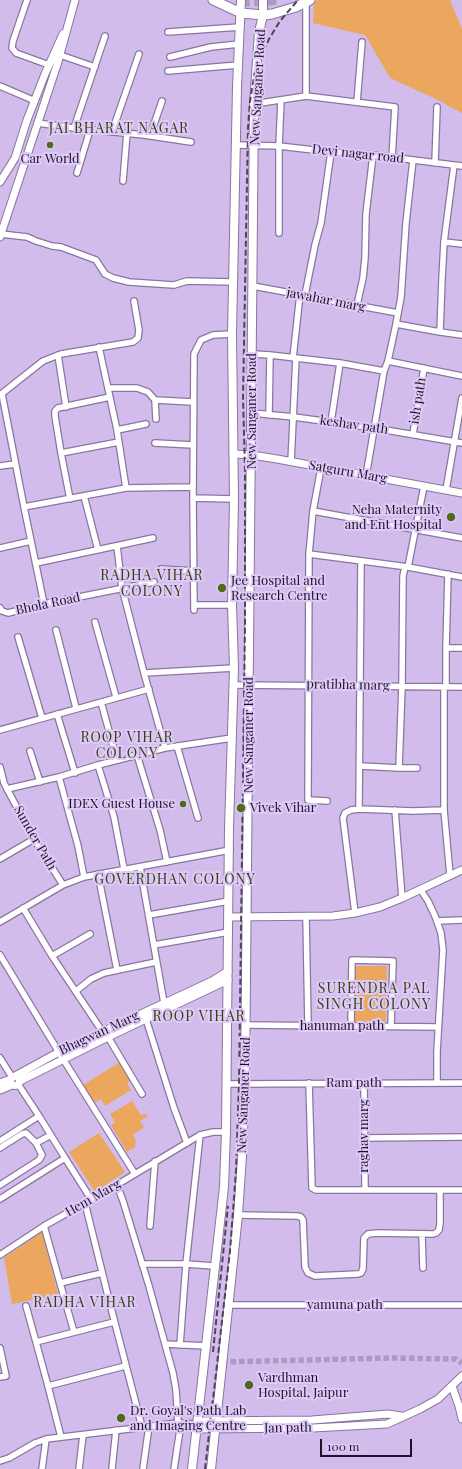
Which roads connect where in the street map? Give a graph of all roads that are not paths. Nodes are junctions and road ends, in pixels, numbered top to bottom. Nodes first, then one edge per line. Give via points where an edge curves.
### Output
1 (27, 0) edge
2 (75, 0) edge
3 (213, 0) edge
4 (241, 0) edge
5 (263, 0) edge
6 (308, 1) edge
7 (241, 13) junction
8 (263, 15) junction
9 (69, 21) junction
10 (240, 27) junction
11 (168, 32) dead end
12 (105, 36) dead end
13 (362, 42) dead end
14 (239, 44) junction
15 (139, 54) dead end
16 (60, 55) junction
17 (170, 56) dead end
18 (49, 65) junction
19 (238, 65) junction
20 (95, 67) junction
21 (168, 71) dead end
22 (0, 86) edge
23 (306, 96) junction
24 (281, 100) junction
25 (35, 101) junction
26 (162, 101) dead end
27 (357, 102) junction
28 (254, 104) junction
29 (438, 107) dead end
30 (38, 123) junction
31 (74, 128) junction
32 (90, 130) junction
33 (112, 132) junction
34 (127, 133) junction
35 (150, 136) junction
36 (191, 142) dead end
37 (236, 144) junction
38 (254, 144) junction
39 (279, 146) junction
40 (331, 152) junction
41 (373, 155) junction
42 (392, 158) junction
43 (413, 160) junction
44 (435, 163) junction
45 (454, 165) junction
46 (462, 166) edge
47 (77, 173) dead end
48 (124, 181) dead end
49 (0, 182) edge
50 (279, 233) dead end
51 (1, 235) edge
52 (444, 242) junction
53 (462, 244) edge
54 (233, 282) junction
55 (253, 286) junction
56 (303, 295) junction
57 (134, 301) dead end
58 (357, 305) junction
59 (398, 313) junction
60 (396, 324) junction
61 (440, 332) junction
62 (232, 334) junction
63 (462, 335) edge
64 (99, 347) junction
65 (253, 354) junction
66 (58, 355) junction
67 (270, 355) junction
68 (294, 358) junction
69 (388, 360) junction
70 (340, 363) junction
71 (424, 368) junction
72 (384, 371) junction
73 (462, 376) edge
74 (108, 388) junction
75 (1, 394) edge
76 (110, 397) junction
77 (462, 398) edge
78 (155, 400) junction
79 (193, 402) junction
80 (66, 407) junction
81 (252, 412) junction
82 (269, 415) junction
83 (294, 417) junction
84 (156, 419) dead end
85 (331, 422) junction
86 (146, 424) dead end
87 (374, 428) junction
88 (117, 430) junction
89 (413, 434) junction
90 (119, 442) junction
91 (455, 442) junction
92 (155, 443) dead end
93 (462, 443) edge
94 (193, 445) junction
95 (61, 453) junction
96 (233, 454) junction
97 (252, 455) junction
98 (291, 462) junction
99 (15, 464) junction
100 (0, 466) edge
101 (321, 468) junction
102 (366, 476) junction
103 (424, 486) junction
104 (126, 488) junction
105 (193, 488) junction
106 (446, 490) junction
107 (462, 493) edge
108 (84, 496) junction
109 (193, 498) junction
110 (70, 499) junction
111 (234, 499) junction
112 (24, 507) junction
113 (312, 511) junction
114 (416, 530) junction
115 (152, 538) dead end
116 (462, 538) edge
117 (31, 541) junction
118 (117, 546) junction
119 (0, 548) edge
120 (98, 550) junction
121 (309, 554) junction
122 (361, 561) junction
123 (36, 563) junction
124 (407, 567) junction
125 (161, 569) dead end
126 (193, 570) junction
127 (448, 574) junction
128 (462, 577) edge
129 (154, 582) dead end
130 (122, 588) junction
131 (44, 604) junction
132 (232, 605) junction
133 (0, 608) edge
134 (95, 622) dead end
135 (56, 630) dead end
136 (18, 637) dead end
137 (446, 648) junction
138 (462, 648) edge
139 (234, 668) junction
140 (144, 673) junction
141 (233, 685) junction
142 (250, 685) junction
143 (309, 685) junction
144 (360, 685) junction
145 (402, 686) junction
146 (445, 687) junction
147 (462, 687) edge
148 (148, 688) junction
149 (116, 697) junction
150 (101, 702) junction
151 (76, 708) junction
152 (57, 714) junction
153 (42, 718) junction
154 (0, 730) edge
155 (232, 738) junction
156 (177, 746) junction
157 (165, 748) junction
158 (30, 751) dead end
159 (137, 755) junction
160 (117, 760) junction
161 (98, 765) junction
162 (360, 766) junction
163 (0, 767) edge
164 (399, 768) junction
165 (417, 768) dead end
166 (75, 773) junction
167 (59, 777) junction
168 (40, 782) junction
169 (2, 784) edge
170 (7, 790) junction
171 (327, 801) dead end
172 (359, 809) junction
173 (395, 810) junction
174 (444, 810) junction
175 (198, 818) dead end
176 (34, 839) junction
177 (230, 850) junction
178 (0, 859) edge
179 (167, 862) junction
180 (140, 867) junction
181 (124, 869) junction
182 (462, 870) edge
183 (98, 874) junction
184 (450, 875) junction
185 (84, 877) junction
186 (63, 885) junction
187 (420, 890) junction
188 (402, 898) junction
189 (229, 901) junction
190 (22, 908) junction
191 (355, 914) junction
192 (149, 915) junction
193 (248, 916) junction
194 (306, 916) junction
195 (229, 917) junction
196 (462, 920) edge
197 (437, 921) junction
198 (0, 922) edge
199 (229, 932) junction
200 (90, 934) dead end
201 (154, 945) junction
202 (0, 955) edge
203 (52, 956) junction
204 (156, 962) junction
205 (117, 970) junction
206 (228, 971) junction
207 (228, 980) junction
208 (76, 991) junction
209 (164, 1003) junction
210 (146, 1019) junction
211 (247, 1025) junction
212 (308, 1025) junction
213 (391, 1026) junction
214 (351, 1027) junction
215 (438, 1027) junction
216 (105, 1034) junction
217 (59, 1052) junction
218 (0, 1058) edge
219 (63, 1059) junction
220 (15, 1080) junction
221 (0, 1083) edge
222 (309, 1083) junction
223 (364, 1083) junction
224 (437, 1083) junction
225 (462, 1083) edge
226 (226, 1084) junction
227 (246, 1084) junction
228 (0, 1090) edge
229 (142, 1094) dead end
230 (39, 1116) junction
231 (226, 1132) junction
232 (200, 1135) junction
233 (51, 1136) junction
234 (462, 1137) edge
235 (364, 1138) junction
236 (0, 1141) edge
237 (187, 1143) junction
238 (36, 1144) junction
239 (0, 1148) edge
240 (65, 1158) junction
241 (155, 1161) junction
242 (135, 1174) junction
243 (0, 1185) edge
244 (117, 1185) junction
245 (365, 1190) junction
246 (440, 1190) junction
247 (462, 1190) edge
248 (0, 1199) edge
249 (91, 1199) junction
250 (85, 1203) junction
251 (238, 1215) junction
252 (44, 1226) junction
253 (150, 1226) dead end
254 (422, 1234) junction
255 (0, 1255) edge
256 (142, 1264) junction
257 (186, 1264) junction
258 (214, 1266) junction
259 (423, 1268) dead end
260 (102, 1272) junction
261 (60, 1283) junction
262 (228, 1305) junction
263 (462, 1305) edge
264 (26, 1306) dead end
265 (114, 1322) junction
266 (74, 1332) junction
267 (36, 1342) junction
268 (165, 1344) junction
269 (180, 1345) junction
270 (207, 1346) junction
271 (0, 1348) edge
272 (126, 1366) junction
273 (462, 1376) edge
274 (0, 1377) edge
275 (48, 1386) junction
276 (452, 1386) junction
277 (462, 1419) edge
278 (180, 1423) junction
279 (197, 1424) junction
280 (216, 1425) junction
281 (149, 1426) junction
282 (142, 1427) junction
283 (116, 1430) junction
284 (83, 1435) junction
285 (61, 1437) junction
286 (46, 1439) junction
287 (0, 1461) edge
288 (42, 1469) edge
289 (79, 1469) edge
290 (112, 1469) edge
291 (143, 1469) edge
292 (174, 1469) edge
293 (192, 1469) edge
294 (211, 1469) edge

1 - 18 street via 12,41 12,48 16,53
2 - 9 street
3 - 7 main road
4 - 7 main road, New Sanganer Road
5 - 8 main road, New Sanganer Road
6 - 8 main road
6 - 23 street
7 - 8 main road
7 - 10 main road, New Sanganer Road
8 - 28 main road, New Sanganer Road via 259,32
9 - 16 street
9 - 18 street
10 - 11 street
10 - 14 main road, New Sanganer Road
12 - 20 street
13 - 27 street
14 - 17 street
14 - 19 main road, New Sanganer Road
15 - 33 street
16 - 20 street
16 - 30 street
18 - 25 street
19 - 21 street
19 - 37 main road, New Sanganer Road
20 - 31 street
22 - 25 street
23 - 24 street
23 - 27 street
24 - 28 street
24 - 39 street
25 - 49 street via 15,158
26 - 35 street
27 - 42 street via 395,107
28 - 38 main road, New Sanganer Road
29 - 44 street
30 - 31 street
30 - 51 street
31 - 32 street
32 - 33 street
32 - 47 street
33 - 34 street
34 - 35 street
34 - 48 street
35 - 36 street
37 - 38 street, Devi nagar road
37 - 54 main road, New Sanganer Road
38 - 39 street, Devi nagar road
38 - 55 main road, New Sanganer Road
39 - 40 street, Devi nagar road
39 - 50 street
40 - 41 street, Devi nagar road
40 - 56 street via 321,223
41 - 42 street, Devi nagar road
41 - 58 street via 366,214 364,272
42 - 43 street, Devi nagar road
43 - 44 street, Devi nagar road
43 - 59 street
44 - 45 street, Devi nagar road
45 - 46 street, Devi nagar road
45 - 52 street
51 - 54 street via 28,237 61,247 96,260 104,274 129,282 174,285 187,281
52 - 53 street
52 - 61 street
54 - 62 main road, New Sanganer Road
55 - 56 street, jawahar marg
55 - 65 main road, New Sanganer Road
56 - 58 street, jawahar marg
56 - 68 street
57 - 64 street via 138,338 133,342
58 - 59 street, jawahar marg
59 - 60 street
60 - 61 street
60 - 69 street
61 - 63 street
62 - 79 street via 213,335 201,340 194,354
62 - 96 main road, New Sanganer Road
64 - 66 street
64 - 74 street
65 - 67 street
65 - 81 main road, New Sanganer Road
66 - 75 street via 43,361
66 - 80 street
67 - 68 street
67 - 82 street
68 - 70 street
68 - 83 street
69 - 71 street
69 - 72 street
70 - 72 street
70 - 85 street
71 - 73 street
71 - 89 street, ish path
72 - 87 street
74 - 76 street
74 - 78 street via 137,388 148,392
75 - 99 street
76 - 80 street
76 - 88 street
77 - 91 street
78 - 79 street
78 - 84 street
79 - 94 street
80 - 95 street via 58,408 55,416
81 - 82 street, keshav path
81 - 97 main road, New Sanganer Road
82 - 83 street, keshav path
83 - 85 street, keshav path
83 - 98 street
85 - 87 street, keshav path
86 - 88 street
87 - 89 street, keshav path
87 - 102 street
88 - 90 street
89 - 91 street, keshav path
90 - 95 street
90 - 104 street
91 - 93 street, keshav path
91 - 106 street
92 - 94 street
94 - 105 street
95 - 110 street
96 - 97 street, Satguru Marg
96 - 111 main road, New Sanganer Road
97 - 98 street, Satguru Marg
97 - 142 main road, New Sanganer Road
98 - 101 street, Satguru Marg
99 - 100 street
99 - 112 street
101 - 102 street, Satguru Marg
101 - 113 street
102 - 103 street, Satguru Marg
103 - 106 street, Satguru Marg
103 - 114 street
104 - 105 street
104 - 108 street
105 - 109 street
106 - 107 street, Satguru Marg
108 - 110 street
108 - 120 street
109 - 111 street
109 - 126 street
110 - 112 street
111 - 132 main road, New Sanganer Road
112 - 117 street
113 - 114 street
113 - 121 street
114 - 116 street
114 - 124 street
115 - 118 street
117 - 119 street
117 - 123 street
118 - 120 street
118 - 130 street
120 - 123 street
121 - 122 street
121 - 143 street
122 - 124 street
122 - 144 street
123 - 131 street
124 - 127 street
124 - 145 street via 403,576
125 - 126 street
126 - 132 street via 194,607
127 - 128 street
127 - 137 street
129 - 130 street, Bhola Road
130 - 131 street, Bhola Road
130 - 140 street
131 - 133 street, Bhola Road via 8,612
132 - 139 main road, New Sanganer Road
134 - 149 street
135 - 151 street
136 - 153 street
137 - 138 street
137 - 146 street
139 - 140 street
139 - 141 main road, New Sanganer Road
140 - 148 street
141 - 142 street, pratibha marg
141 - 155 main road, New Sanganer Road
142 - 143 street, pratibha marg
142 - 193 main road, New Sanganer Road
143 - 144 street, pratibha marg
143 - 171 street via 308,800
144 - 145 street, pratibha marg
144 - 162 street
145 - 146 street, pratibha marg
145 - 164 street
146 - 147 street, pratibha marg
146 - 174 street
148 - 149 street
148 - 157 street
149 - 150 street
150 - 151 street
150 - 160 street
151 - 152 street
152 - 153 street
152 - 166 street
153 - 154 street
155 - 156 street
155 - 177 main road, New Sanganer Road
156 - 157 street
156 - 175 street
157 - 159 street
158 - 168 street
159 - 160 street
159 - 179 street
160 - 161 street
161 - 166 street
161 - 181 street via 114,817
162 - 164 street
162 - 172 street
163 - 169 street, Sunder Path
164 - 165 street
166 - 167 street
167 - 168 street
167 - 185 street
168 - 170 street
169 - 170 street, Sunder Path
170 - 176 street, Sunder Path
172 - 173 street
172 - 191 street via 345,813 343,818
173 - 174 street
173 - 188 street
174 - 184 street
176 - 178 street
176 - 186 street, Sunder Path
177 - 179 street
177 - 189 main road, New Sanganer Road
179 - 180 street
180 - 181 street
180 - 192 street
181 - 183 street
182 - 184 street
183 - 185 street
183 - 205 street
184 - 187 street
185 - 186 street
186 - 190 street
187 - 188 street
187 - 197 street
188 - 191 street
189 - 192 street
189 - 195 main road, New Sanganer Road
190 - 198 street
190 - 203 street
191 - 194 street
192 - 201 street
193 - 194 street
193 - 195 street
193 - 211 main road, New Sanganer Road
194 - 212 street
195 - 199 main road, New Sanganer Road
196 - 197 street
197 - 215 street via 443,950
199 - 201 street
199 - 206 main road, New Sanganer Road
200 - 203 street
201 - 204 street
202 - 217 street
203 - 208 street
204 - 205 street
204 - 209 street
205 - 208 street via 91,979
206 - 207 main road, New Sanganer Road
206 - 209 street, Bhagwan Marg
207 - 210 street, Bhagwan Marg
207 - 226 main road, New Sanganer Road
208 - 216 street
209 - 216 street, Bhagwan Marg
210 - 216 street, Bhagwan Marg
210 - 237 street
211 - 212 street, hanuman path
211 - 227 main road, New Sanganer Road
212 - 214 street, hanuman path
213 - 214 street, hanuman path
213 - 214 street via 393,961 352,960
213 - 215 street, hanuman path
215 - 224 street
216 - 217 street, Bhagwan Marg
216 - 219 street, Bhagwan Marg
216 - 229 street
217 - 219 street
217 - 220 street, Bhagwan Marg
218 - 220 street
219 - 220 street, Bhagwan Marg
219 - 242 street
220 - 221 street, Bhagwan Marg
220 - 228 street, Bhagwan Marg
220 - 230 street
222 - 223 street, Ram path
222 - 227 street, Ram path
222 - 245 street via 312,1188
223 - 224 street, Ram path
223 - 235 street, raghav marg
224 - 225 street, Ram path
226 - 227 street, Ram path
226 - 231 main road, New Sanganer Road
227 - 251 main road, New Sanganer Road
230 - 233 street
230 - 236 street
231 - 232 street, Hem Marg
231 - 258 main road, New Sanganer Road via 224,1187
232 - 237 street, Hem Marg
232 - 257 street
233 - 238 street
233 - 240 street
234 - 235 street
235 - 245 street, raghav marg
237 - 241 street, Hem Marg
238 - 239 street via 25,1133
238 - 243 street via 41,1158
240 - 248 street
240 - 249 street
241 - 242 street, Hem Marg
241 - 253 street
242 - 244 street, Hem Marg
244 - 249 street, Hem Marg
244 - 256 street
245 - 246 street
246 - 247 street
246 - 254 street via 439,1230 432,1234
249 - 250 street, Hem Marg
250 - 252 street, Hem Marg
250 - 260 street
251 - 254 street via 301,1217 306,1267 308,1273 315,1276 361,1273 364,1238 368,1234
251 - 262 main road, New Sanganer Road
252 - 255 street, Hem Marg
252 - 261 street
254 - 259 street
256 - 257 street
256 - 268 street
257 - 258 street
257 - 269 street
258 - 270 main road, New Sanganer Road
260 - 261 street
260 - 265 street
261 - 266 street
262 - 263 street, yamuna path
262 - 280 main road, New Sanganer Road
264 - 267 street
265 - 266 street
265 - 272 street
266 - 267 street
267 - 275 street
268 - 269 street
268 - 278 street via 176,1390
269 - 270 street
270 - 279 main road, New Sanganer Road
271 - 274 street via 6,1376
272 - 275 street
272 - 282 street
273 - 276 street, Jan path
275 - 285 street
276 - 277 street
276 - 280 street, Jan path via 438,1398 401,1416 388,1414
278 - 279 street
278 - 281 street
278 - 292 street
279 - 280 street, Jan path
279 - 293 main road, New Sanganer Road
280 - 294 main road, New Sanganer Road
281 - 282 street
281 - 291 street
282 - 283 street
283 - 284 street
283 - 290 street
284 - 285 street
284 - 289 street
285 - 286 street
286 - 287 street
286 - 288 street

